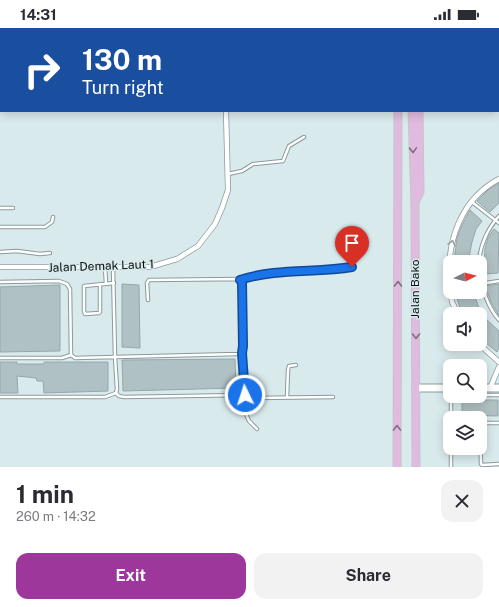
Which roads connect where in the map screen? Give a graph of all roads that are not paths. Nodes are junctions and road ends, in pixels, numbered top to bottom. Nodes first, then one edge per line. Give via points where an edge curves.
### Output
1 (226, 112) edge
2 (394, 112) edge
3 (398, 112) edge
4 (412, 112) edge
5 (419, 112) edge
6 (304, 137) dead end
7 (227, 174) junction
8 (499, 179) edge
9 (472, 202) junction
10 (415, 203) junction
11 (399, 204) junction
12 (0, 208) edge
13 (13, 208) dead end
14 (499, 216) edge
15 (53, 217) dead end
16 (495, 220) junction
17 (499, 223) edge
18 (0, 227) edge
19 (0, 252) edge
20 (50, 254) dead end
21 (450, 255) edge
22 (480, 255) edge
23 (0, 267) edge
24 (105, 267) junction
25 (113, 267) junction
26 (352, 267) dead end
27 (240, 280) junction
28 (499, 281) edge
29 (0, 282) edge
30 (106, 283) junction
31 (114, 283) junction
32 (487, 283) edge
33 (100, 284) junction
34 (487, 299) edge
35 (148, 300) dead end
36 (499, 320) edge
37 (487, 351) edge
38 (242, 353) junction
39 (71, 355) junction
40 (116, 357) junction
41 (0, 358) edge
42 (499, 362) edge
43 (296, 364) dead end
44 (499, 367) edge
45 (416, 388) junction
46 (443, 388) edge
47 (490, 388) joint
48 (499, 388) edge
49 (116, 393) junction
50 (245, 395) junction
51 (487, 395) edge
52 (499, 395) edge
53 (0, 397) edge
54 (287, 397) junction
55 (333, 397) dead end
56 (487, 423) edge
57 (499, 423) edge
58 (257, 428) dead end
59 (451, 455) edge
60 (481, 455) edge
61 (499, 464) edge
62 (397, 467) edge
63 (416, 467) edge
64 (451, 467) edge

1 - 7 street, Jalan Demak Laut 1
2 - 11 main road via 395,193
3 - 11 main road, Jalan Bako
4 -> 10 main road, Jalan Bako
5 - 10 main road via 420,192
6 - 7 lane via 289,146 283,161 253,164 242,171
7 - 25 street, Jalan Demak Laut 1 via 228,190 222,208 215,224 198,246 177,259 150,267
8 - 9 street via 485,188
9 - 16 lane
21 -> 9 street via 460,220
10 -> 45 main road, Jalan Bako
62 -> 11 main road, Jalan Bako
12 - 13 lane
14 - 16 lane
15 - 18 lane via 52,222 45,227
16 - 17 lane
16 - 22 lane via 485,237
19 - 20 lane
23 - 24 street, Jalan Demak Laut 1
24 - 25 street, Jalan Demak Laut 1
24 - 30 lane
25 - 31 lane
26 - 27 lane via 267,274
27 - 35 lane via 149,280
27 - 38 lane
28 - 32 lane
29 - 39 lane via 67,284 70,289
30 - 31 lane
30 - 33 lane
31 - 40 lane
33 - 33 lane via 84,286 85,314 100,312
34 - 36 lane
37 - 42 street
38 - 40 lane
38 - 50 lane
39 - 40 lane via 75,358
39 - 41 lane via 62,358
40 - 49 lane
43 - 54 lane via 289,366
44 - 47 street
45 - 46 street
45 - 63 main road, Jalan Bako
47 - 48 street
49 - 50 lane via 124,397
49 - 53 lane via 105,397
50 - 54 lane via 252,398
50 - 58 lane via 245,412 249,421
51 - 52 lane
54 - 55 lane
56 - 57 lane
59 - 64 lane
60 - 61 lane via 481,464

